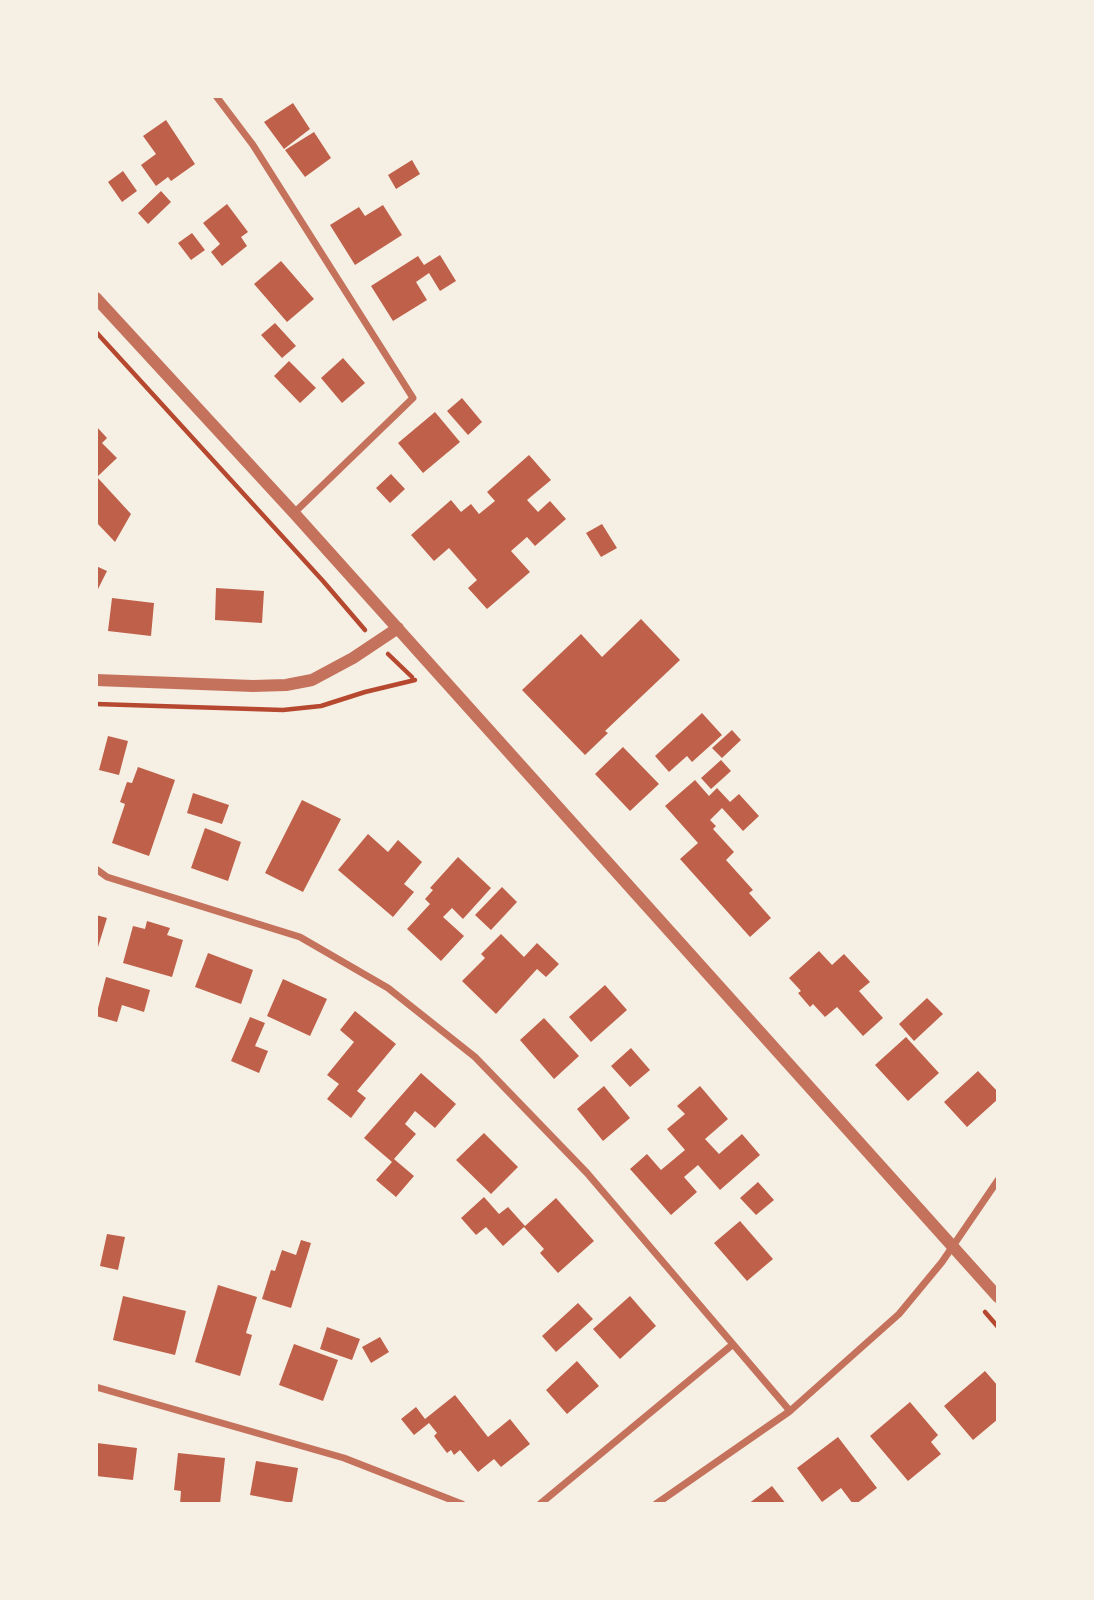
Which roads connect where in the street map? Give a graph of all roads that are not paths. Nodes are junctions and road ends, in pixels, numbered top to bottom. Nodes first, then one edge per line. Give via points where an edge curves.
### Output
1 (216, 96) edge
2 (96, 298) edge
3 (294, 513) junction
4 (398, 628) junction
5 (96, 680) edge
6 (96, 869) edge
7 (998, 1180) edge
8 (953, 1245) junction
9 (998, 1297) edge
10 (732, 1345) junction
11 (96, 1387) edge
12 (790, 1411) junction
13 (462, 1504) edge
14 (540, 1504) edge
15 (656, 1504) edge

1 - 3 street via 253,145 413,398
2 - 3 street
3 - 4 street
4 - 5 street via 312,680 286,685
4 - 8 street
6 - 10 street via 107,877 300,937 388,988 475,1057 587,1173
7 - 8 street
8 - 9 street
8 - 12 street via 899,1314
10 - 12 street
10 - 14 street
11 - 13 street via 344,1458
12 - 15 street

